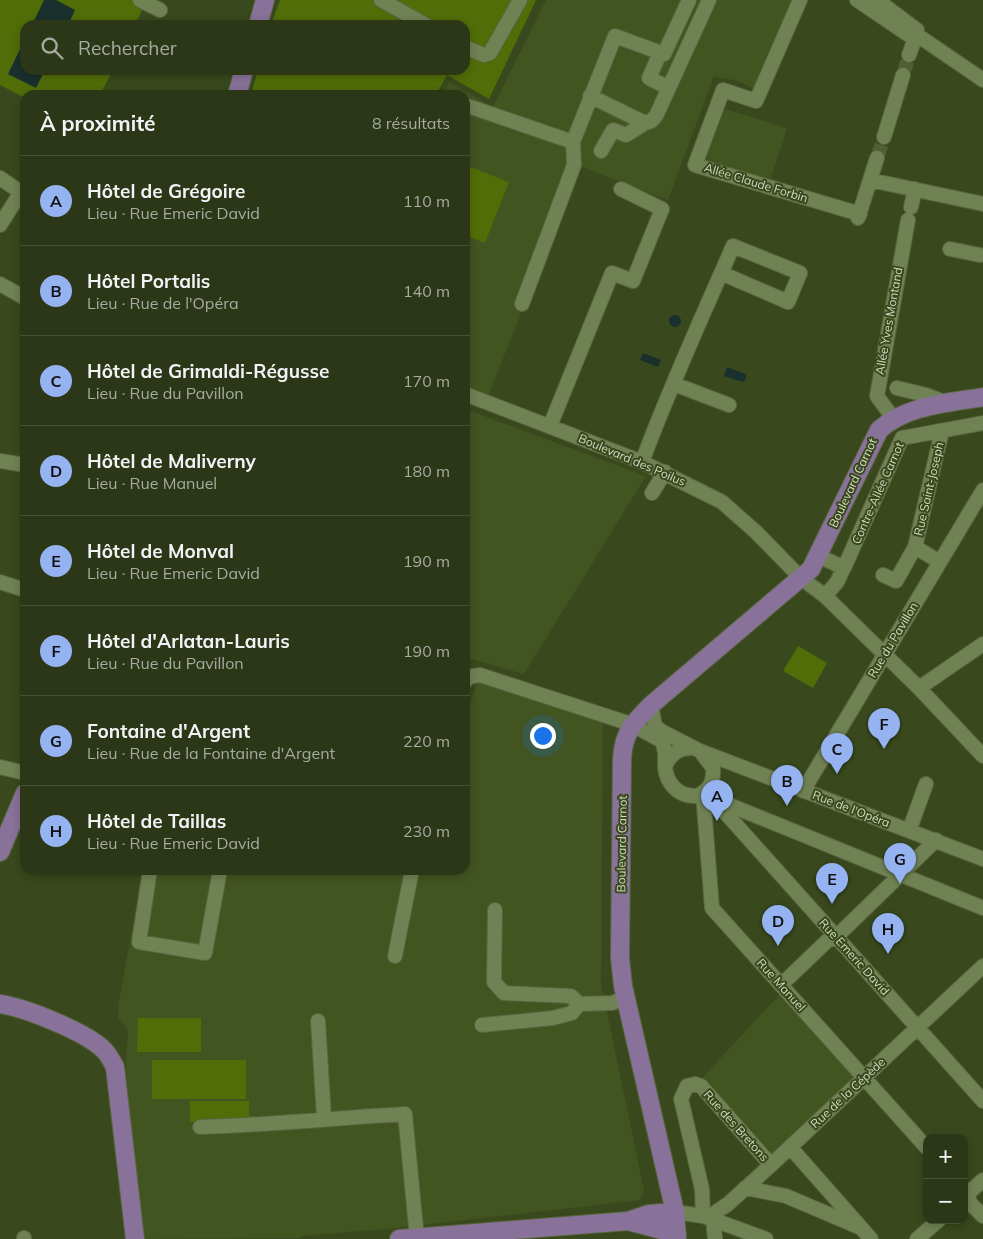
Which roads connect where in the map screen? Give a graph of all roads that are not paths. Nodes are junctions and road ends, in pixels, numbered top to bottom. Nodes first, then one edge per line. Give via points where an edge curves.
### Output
1 (140, 0) edge
2 (265, 0) edge
3 (381, 0) edge
4 (520, 0) edge
5 (689, 0) edge
6 (709, 0) edge
7 (800, 0) edge
8 (857, 0) edge
9 (877, 0) edge
10 (160, 10) dead end
11 (259, 20) edge
12 (417, 20) edge
13 (918, 38) junction
14 (471, 50) edge
15 (660, 53) junction
16 (909, 55) tunnel mouth
17 (243, 75) edge
18 (903, 75) tunnel mouth
19 (983, 80) edge
20 (669, 88) junction
21 (238, 90) edge
22 (590, 96) junction
23 (470, 106) edge
24 (645, 123) junction
25 (884, 137) tunnel mouth
26 (573, 142) junction
27 (601, 151) dead end
28 (877, 158) tunnel mouth
29 (0, 178) edge
30 (870, 180) junction
31 (621, 189) dead end
32 (915, 189) junction
33 (20, 192) edge
34 (20, 198) edge
35 (983, 204) edge
36 (0, 225) edge
37 (950, 249) dead end
38 (980, 255) dead end
39 (721, 272) junction
40 (0, 284) edge
41 (20, 295) edge
42 (522, 304) dead end
43 (674, 384) junction
44 (897, 388) dead end
45 (470, 396) edge
46 (983, 397) edge
47 (947, 403) junction
48 (729, 405) dead end
49 (893, 418) junction
50 (983, 423) edge
51 (550, 426) junction
52 (942, 431) junction
53 (0, 461) edge
54 (642, 462) junction
55 (20, 464) edge
56 (665, 472) junction
57 (983, 490) edge
58 (652, 493) dead end
59 (915, 547) junction
60 (819, 556) junction
61 (940, 562) junction
62 (844, 568) junction
63 (883, 575) dead end
64 (801, 578) junction
65 (0, 582) edge
66 (20, 588) edge
67 (825, 596) junction
68 (983, 644) edge
69 (884, 655) junction
70 (470, 677) edge
71 (919, 688) junction
72 (651, 705) junction
73 (631, 724) junction
74 (697, 749) junction
75 (983, 756) edge
76 (666, 766) junction
77 (0, 767) edge
78 (20, 772) edge
79 (926, 784) dead end
80 (705, 791) junction
81 (803, 791) junction
82 (20, 805) edge
83 (909, 831) junction
84 (936, 840) junction
85 (0, 852) edge
86 (983, 859) edge
87 (149, 875) edge
88 (219, 875) edge
89 (411, 875) edge
90 (901, 876) junction
91 (983, 908) edge
92 (494, 910) dead end
93 (836, 937) junction
94 (395, 956) dead end
95 (983, 966) edge
96 (781, 984) junction
97 (625, 998) junction
98 (0, 1004) edge
99 (580, 1004) junction
100 (318, 1021) dead end
101 (482, 1025) dead end
102 (917, 1028) junction
103 (864, 1078) junction
104 (983, 1101) edge
105 (324, 1118) junction
106 (200, 1127) dead end
107 (923, 1144) edge
108 (790, 1147) junction
109 (771, 1165) junction
110 (983, 1180) edge
111 (745, 1188) junction
112 (968, 1192) edge
113 (968, 1199) edge
114 (675, 1212) junction
115 (983, 1216) edge
116 (708, 1218) junction
117 (628, 1221) junction
118 (934, 1224) edge
119 (866, 1234) edge
120 (677, 1237) edge
121 (417, 1238) junction
122 (135, 1239) edge
123 (399, 1239) edge
124 (714, 1239) edge
125 (766, 1239) edge
126 (917, 1239) edge

1 - 10 street
2 - 11 main road
3 - 12 street
4 - 14 street via 494,49 484,55
5 - 15 street via 664,54
6 - 20 street
7 - 30 street, Allée Claude Forbin via 756,101 723,90 695,165 859,216
8 - 13 street
9 - 13 street via 916,28
13 - 16 street
13 - 19 street
15 - 20 street via 649,78
15 - 22 street via 615,36
17 - 21 main road
18 - 25 street
20 - 24 street via 656,116
22 - 24 street
22 - 26 street
23 - 26 street
24 - 27 street via 626,135 613,130
26 - 42 street via 574,165
28 - 30 street
29 - 33 street
30 - 32 street
31 - 51 street via 662,209 633,281 612,273
32 - 35 street
32 - 49 street, Allée Yves Montand via 877,396
34 - 36 street
37 - 38 street
39 - 39 street via 788,302 800,273 733,246
39 - 43 street
40 - 41 street
43 - 48 street
43 - 54 street
44 - 47 street
45 - 51 street, Boulevard des Poilus
46 - 47 main road, Boulevard Carnot
47 - 49 main road, Boulevard Carnot
49 - 60 main road, Boulevard Carnot via 879,430 870,445
50 - 52 street, Contre-Allée Carnot
51 - 54 street, Boulevard des Poilus
52 - 59 street, Rue Saint-Joseph
52 - 62 street, Contre-Allée Carnot via 902,438
53 - 55 street
54 - 56 street, Boulevard des Poilus
56 - 58 street
56 - 64 street, Boulevard des Poilus via 722,502
57 - 61 street, Rue du Pavillon
59 - 61 street, Rue Saint-Joseph
59 - 63 street, Rue Saint-Joseph via 896,581
60 - 62 street
60 - 64 main road, Boulevard Carnot
61 - 69 street, Rue du Pavillon
62 - 67 street
64 - 67 street, Boulevard des Poilus
64 - 72 main road, Boulevard Carnot
65 - 66 street
67 - 69 street, Boulevard des Poilus
68 - 71 street
69 - 71 street, Boulevard des Poilus
69 - 81 street, Rue du Pavillon
70 - 73 street via 480,675
71 - 75 street, Boulevard des Poilus
72 - 73 main road, Boulevard Carnot
72 - 74 street, Rue de l'Opéra via 655,726
73 - 76 street via 662,741
73 - 97 main road, Boulevard Carnot via 622,754 620,958
74 - 76 street via 687,748 672,754
74 - 80 street via 709,760 712,768 713,776
74 - 81 street, Rue de l'Opéra
76 - 80 street via 668,780 678,792 692,796
77 - 78 street
79 - 83 street
80 - 90 street via 727,804
80 - 93 street, Rue Emeric David
80 - 96 street, Rue Manuel via 712,908
81 - 83 street, Rue de l'Opéra
82 - 85 main road
83 - 84 street, Rue de l'Opéra
84 - 86 street, Rue de l'Opéra
84 - 90 street
87 - 88 street via 139,942 205,953
89 - 94 street
90 - 91 street
90 - 93 street
92 - 99 street via 494,982 504,993 571,996
93 - 96 street via 827,941
93 - 102 street, Rue Emeric David
95 - 102 street, Rue de la Cépède
96 - 103 street, Rue Manuel
97 - 99 street
97 - 114 main road, Boulevard Carnot
98 - 122 main road via 86,1037 105,1051 115,1067
99 - 101 street via 572,1013 553,1018
100 - 105 street
102 - 103 street, Rue de la Cépède
102 - 104 street, Rue Emeric David
103 - 107 street, Rue Manuel
103 - 108 street, Rue de la Cépède
105 - 106 street
105 - 121 street via 404,1114
108 - 109 street, Rue de la Cépède
108 - 119 street
109 - 111 street, Rue de la Cépède
109 - 116 street, Rue des Bretons via 701,1086 687,1086 681,1099
110 - 112 street
111 - 116 street, Rue de la Cépède
111 - 119 street via 786,1196
113 - 115 street
114 - 116 street
114 - 117 main road via 637,1216
114 - 120 main road, Boulevard Carnot
116 - 124 street
116 - 125 street
117 - 120 main road
117 - 121 main road
118 - 126 street
121 - 123 main road

